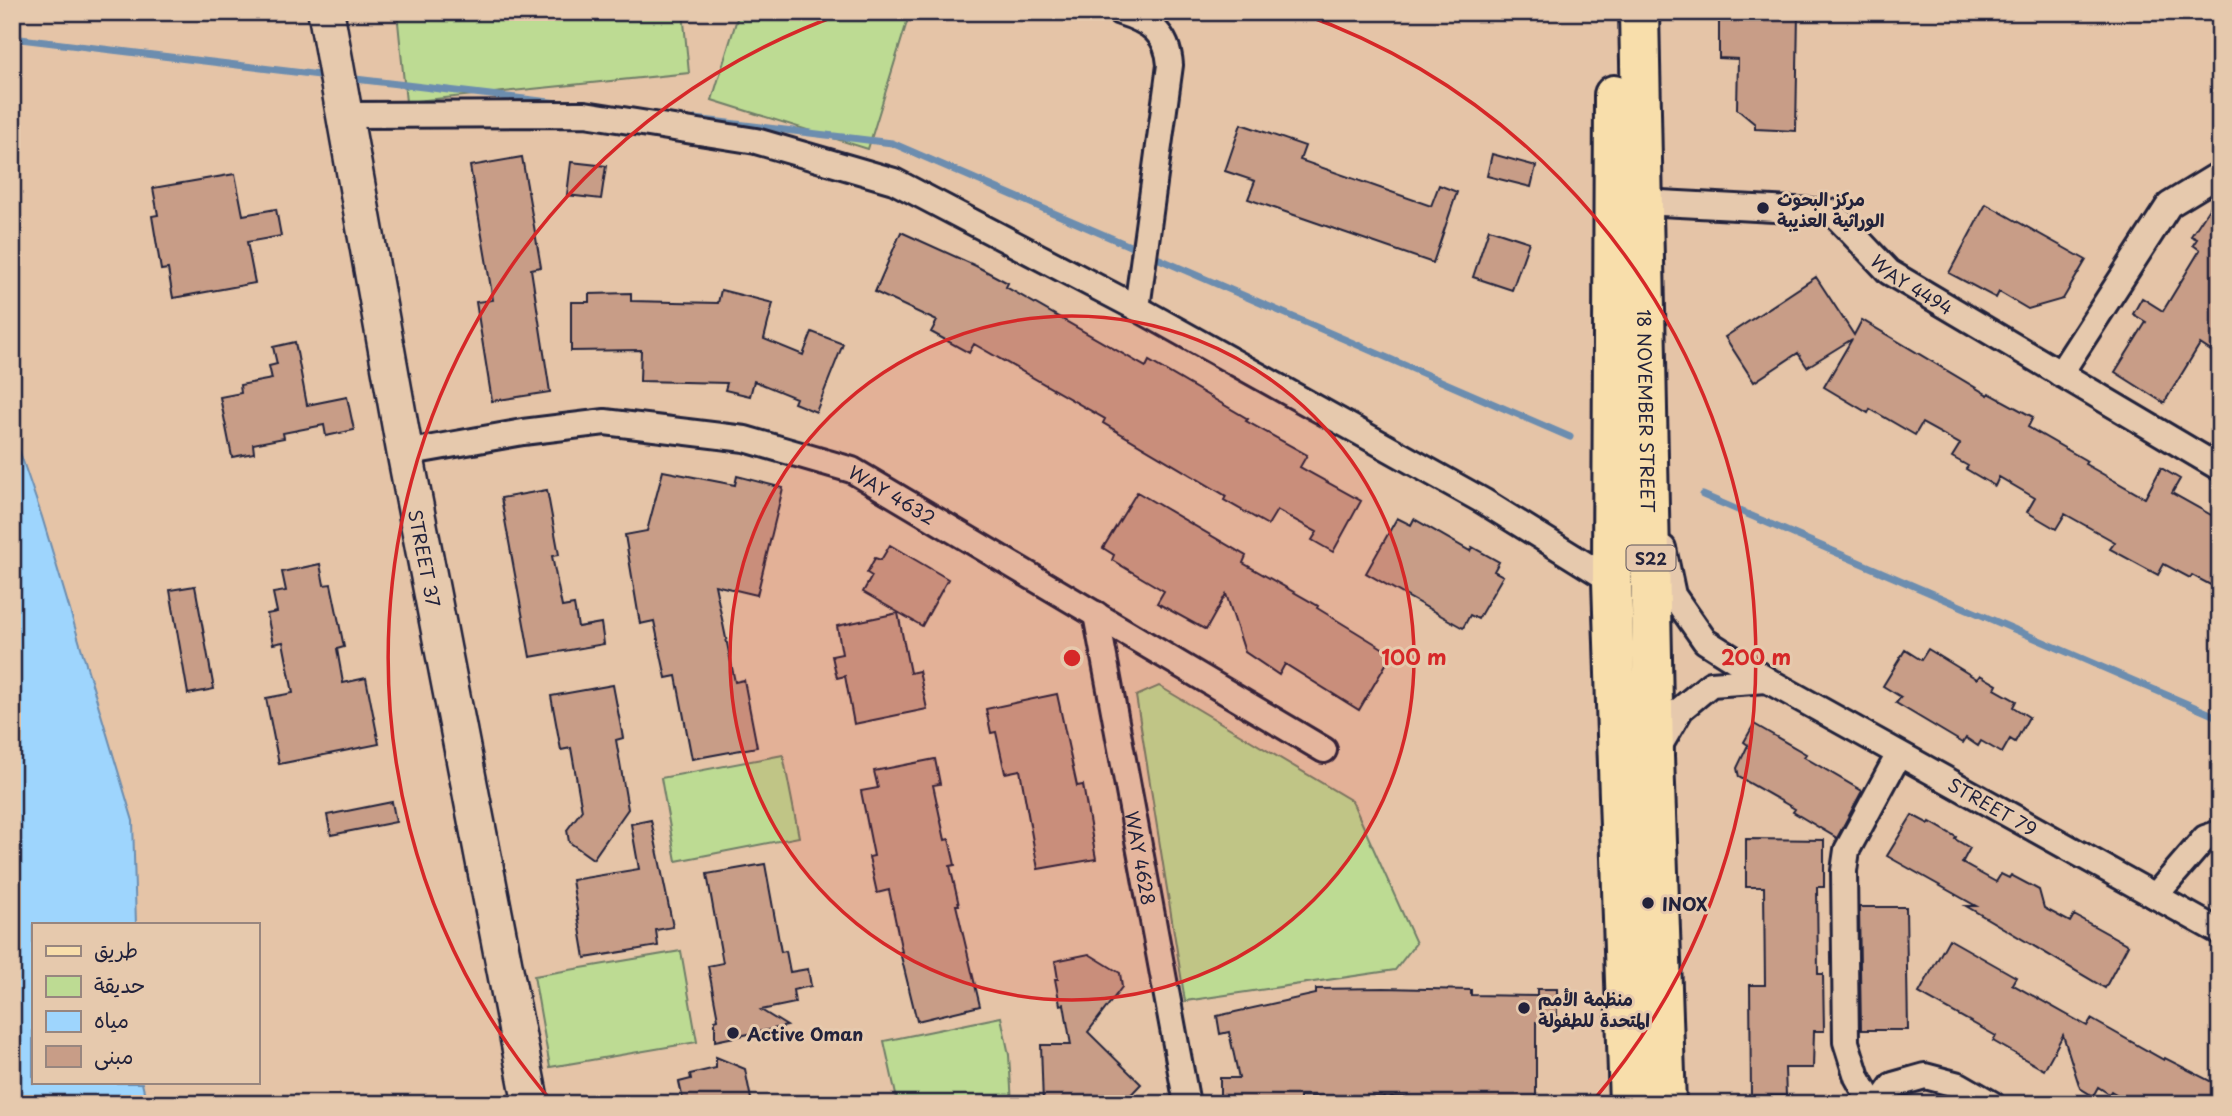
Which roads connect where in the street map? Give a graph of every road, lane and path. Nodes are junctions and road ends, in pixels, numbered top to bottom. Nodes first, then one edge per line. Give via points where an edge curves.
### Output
1 (326, 12) edge
2 (1120, 12) edge
3 (1613, 12) edge
4 (1639, 12) edge
5 (1163, 24) edge
6 (345, 115) junction
7 (2220, 174) edge
8 (1642, 202) junction
9 (1137, 308) junction
10 (2060, 374) junction
11 (405, 453) junction
12 (2220, 468) edge
13 (1649, 486) junction
14 (1612, 581) junction
15 (1096, 614) junction
16 (1767, 680) junction
17 (1324, 750) dead end
18 (1899, 754) junction
19 (1654, 756) junction
20 (2220, 833) edge
21 (2155, 896) junction
22 (2220, 932) edge
23 (530, 1104) edge
24 (1186, 1104) edge
25 (1629, 1104) edge
26 (1665, 1104) edge
27 (1872, 1104) edge
28 (1879, 1104) edge
29 (1992, 1104) edge

1 - 6 street, STREET 37
2 - 5 street
3 - 14 main road, 18 NOVEMBER STREET / S22
4 - 8 main road, 18 NOVEMBER STREET / S22
5 - 9 street via 1170,65
6 - 9 street via 585,114 756,141 894,181
6 - 11 street, STREET 37
7 - 10 street via 2169,205
8 - 10 street, WAY 4494 via 1832,212 1889,272
8 - 13 main road, 18 NOVEMBER STREET / S22
9 - 14 street via 1483,501
10 - 12 street, WAY 4494
11 - 15 street, WAY 4632 via 605,422 745,439 852,470
11 - 23 street, STREET 37
13 - 16 street, STREET 79 via 1674,595 1705,641
13 - 19 main road, 18 NOVEMBER STREET / S22
14 - 25 main road, 18 NOVEMBER STREET / S22
15 - 17 street, WAY 4632
15 - 24 street, WAY 4628
16 - 18 street, STREET 79
16 - 19 street via 1712,684 1681,709
18 - 21 street, STREET 79
18 - 27 street via 1847,850 1844,871 1846,1042
19 - 26 main road, 18 NOVEMBER STREET / S22
20 - 21 street via 2205,838
21 - 22 street, STREET 79
28 - 29 street via 1893,1086 1925,1076 1959,1085

